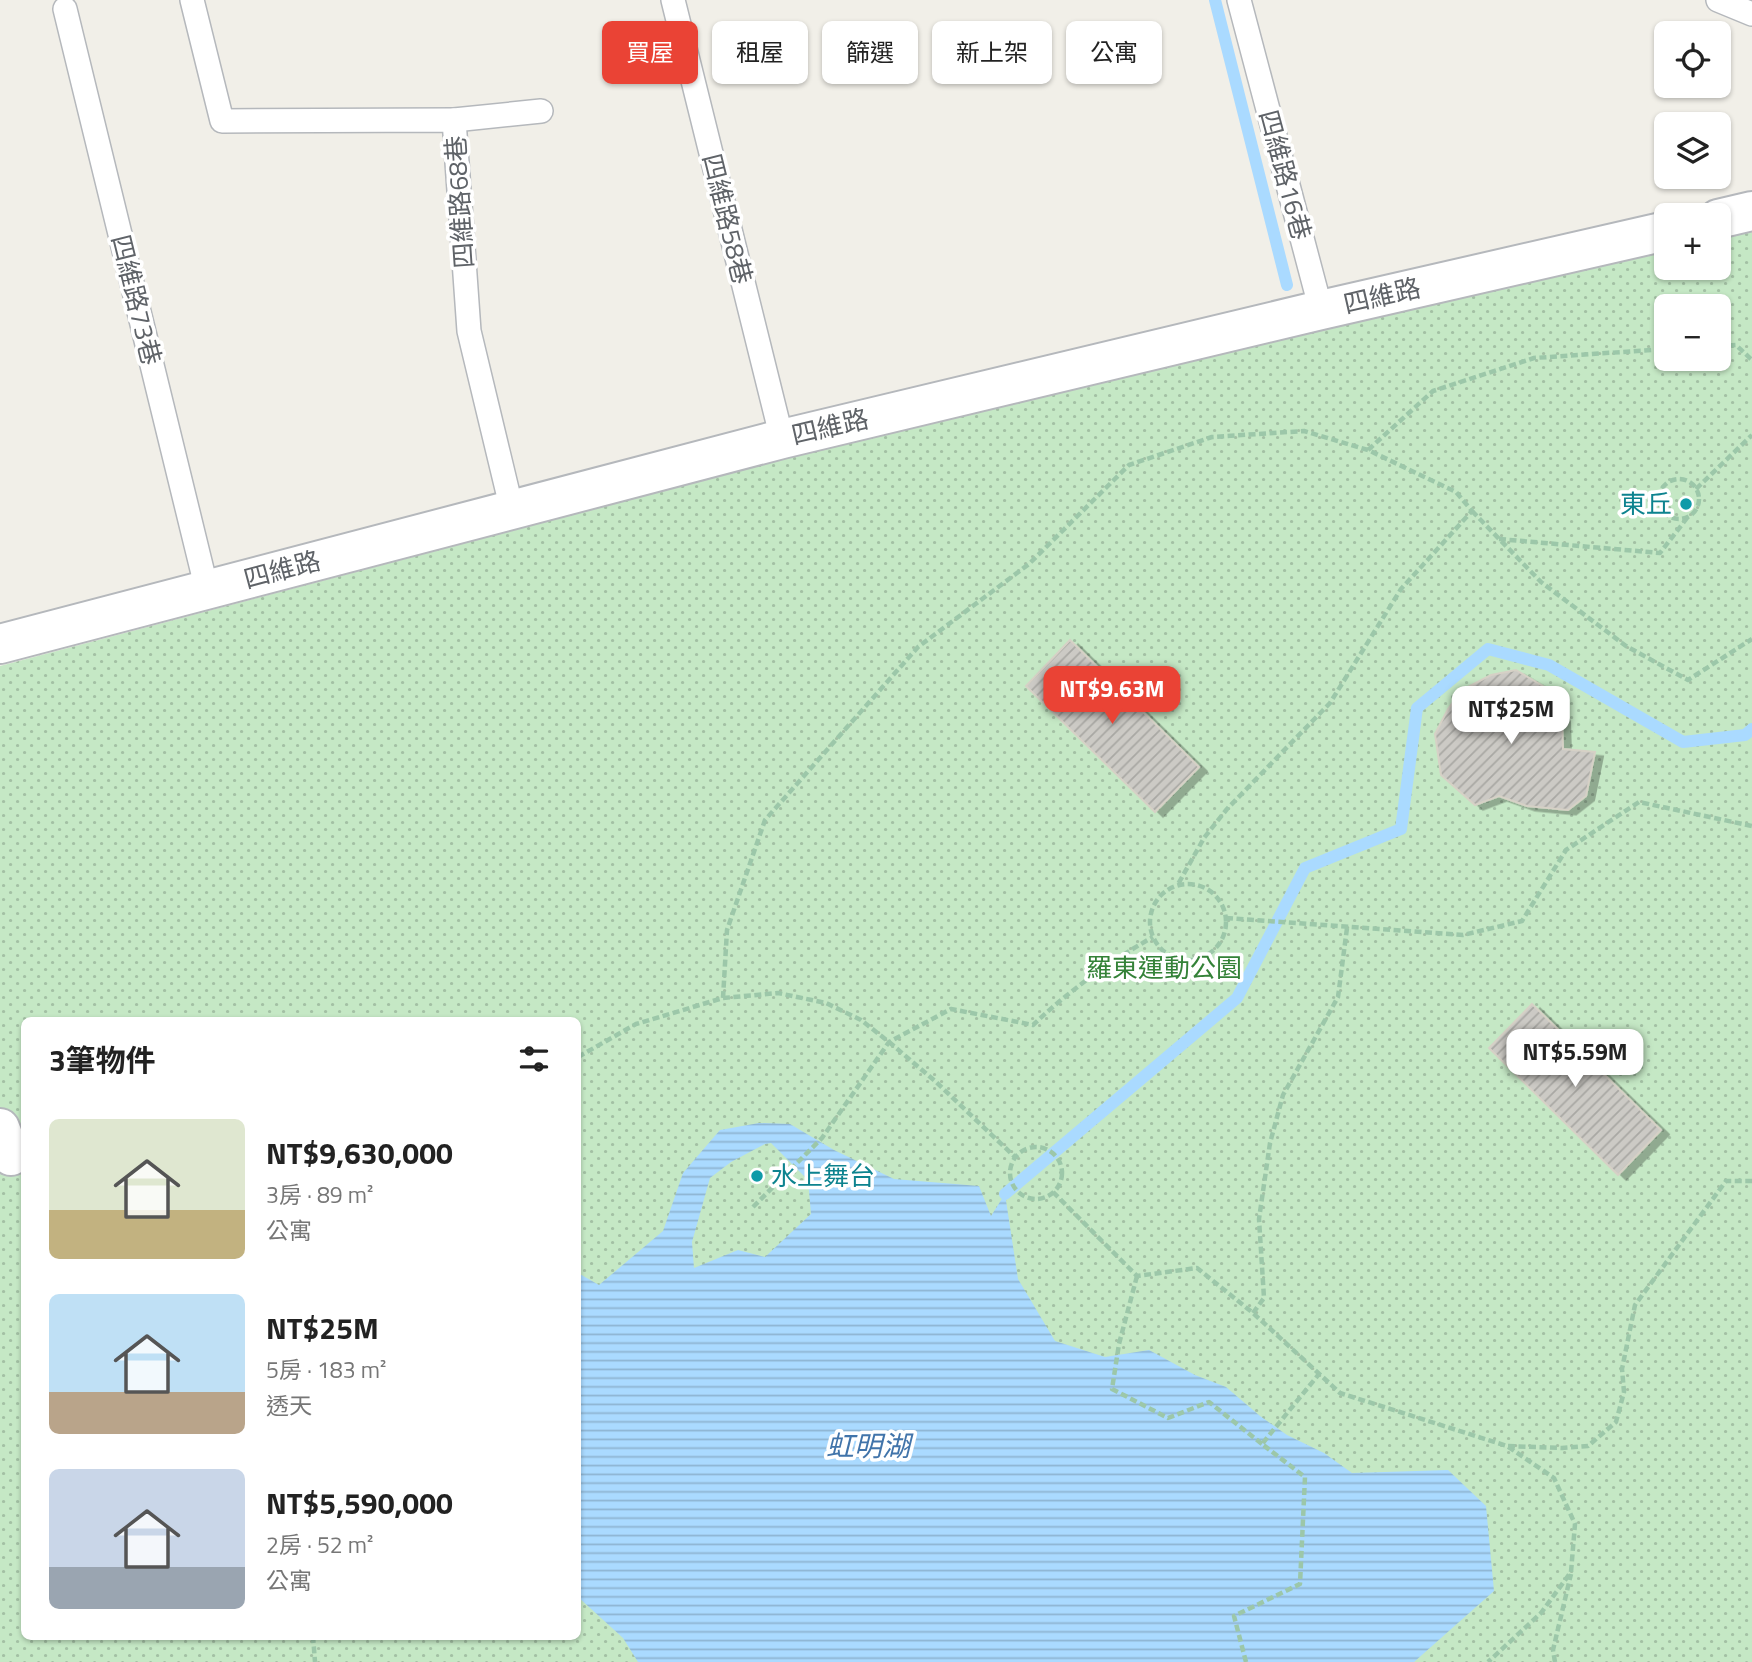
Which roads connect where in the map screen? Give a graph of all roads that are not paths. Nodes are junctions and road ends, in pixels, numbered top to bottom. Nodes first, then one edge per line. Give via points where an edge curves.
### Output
1 (192, 0) edge
2 (673, 0) edge
3 (1239, 0) edge
4 (1718, 0) edge
5 (65, 9) dead end
6 (1752, 14) edge
7 (541, 111) dead end
8 (454, 120) junction
9 (1752, 211) edge
10 (1731, 216) edge
11 (1654, 234) edge
12 (1321, 310) junction
13 (782, 439) junction
14 (512, 510) junction
15 (207, 590) junction
16 (0, 644) edge

1 - 8 lane, 四維路68巷 via 222,121
2 - 13 lane, 四維路58巷
3 - 12 lane, 四維路16巷
4 - 6 lane
5 - 15 lane, 四維路73巷
7 - 8 lane
8 - 14 lane, 四維路68巷 via 469,331
9 - 10 street
11 - 12 street, 四維路
12 - 13 street, 四維路
13 - 14 street, 四維路
14 - 15 street, 四維路
15 - 16 street, 四維路

